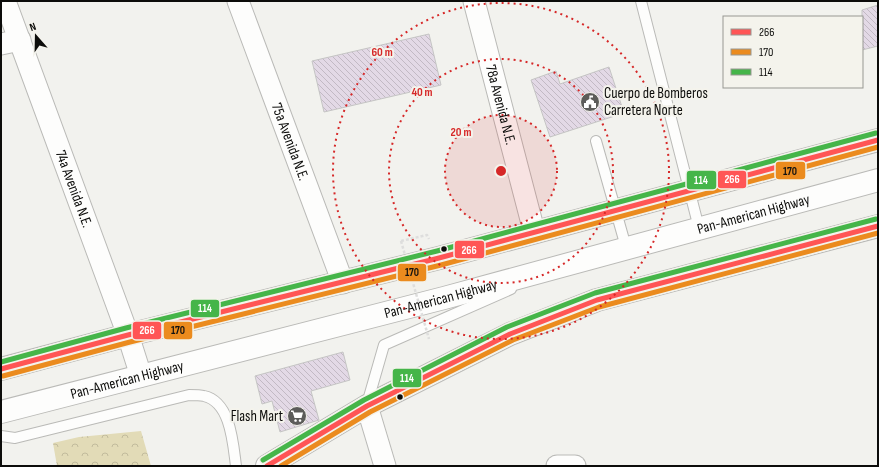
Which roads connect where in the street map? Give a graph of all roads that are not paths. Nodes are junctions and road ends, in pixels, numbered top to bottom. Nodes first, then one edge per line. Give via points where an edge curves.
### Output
1 (5, 1) edge
2 (238, 1) edge
3 (474, 1) edge
4 (641, 1) edge
5 (10, 42) edge
6 (878, 140) edge
7 (596, 141) dead end
8 (878, 180) edge
9 (689, 190) junction
10 (616, 209) junction
11 (878, 226) edge
12 (699, 228) junction
13 (534, 231) junction
14 (626, 247) junction
15 (573, 262) junction
16 (343, 283) junction
17 (128, 335) junction
18 (1, 369) edge
19 (141, 376) junction
20 (367, 406) junction
21 (1, 412) edge
22 (1, 436) edge
23 (236, 466) edge
24 (268, 466) edge
25 (385, 466) edge
26 (557, 466) edge
27 (576, 466) edge

1 - 5 street, 74a Avenida N.E.
2 - 16 street, 75a Avenida N.E.
3 - 13 street, 78a Avenida N.E.
4 - 9 lane
5 - 17 street, 74a Avenida N.E.
6 - 9 main road
7 - 10 lane
8 - 12 main road, Pan-American Highway
9 - 10 main road
9 - 12 lane
10 - 13 main road
10 - 14 lane
11 - 20 main road via 597,300 510,334
12 - 14 main road, Pan-American Highway
13 - 16 main road
14 - 15 main road, Pan-American Highway
15 - 19 main road, Pan-American Highway
15 - 20 lane via 384,345
16 - 17 main road
17 - 18 main road
17 - 19 street, 74a Avenida N.E.
19 - 21 main road, Pan-American Highway
20 - 24 main road
20 - 25 street
22 - 23 lane via 15,438 189,395 205,396 220,406 231,430
26 - 27 street

